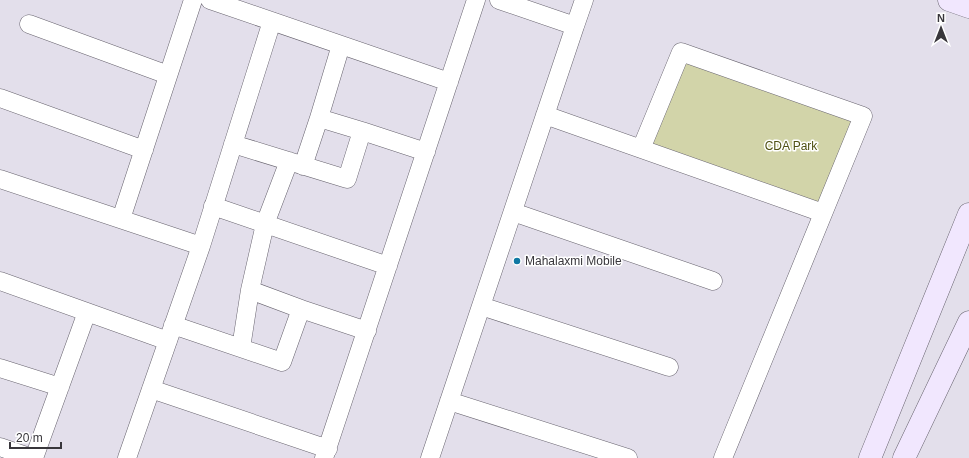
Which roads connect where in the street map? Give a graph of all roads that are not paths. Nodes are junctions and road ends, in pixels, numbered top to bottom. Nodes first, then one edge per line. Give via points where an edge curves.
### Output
1 (193, 0) edge
2 (210, 0) edge
3 (476, 0) edge
4 (499, 0) edge
5 (584, 0) edge
6 (949, 0) edge
7 (969, 7) edge
8 (272, 21) junction
9 (29, 24) dead end
10 (575, 26) junction
11 (341, 45) junction
12 (168, 75) junction
13 (449, 82) junction
14 (0, 98) edge
15 (545, 115) junction
16 (319, 118) junction
17 (362, 132) junction
18 (233, 144) junction
19 (641, 149) junction
20 (144, 150) junction
21 (426, 152) junction
22 (296, 164) junction
23 (0, 179) edge
24 (213, 206) junction
25 (513, 212) junction
26 (823, 213) junction
27 (969, 214) edge
28 (121, 219) junction
29 (265, 224) junction
30 (963, 245) edge
31 (201, 246) junction
32 (388, 266) junction
33 (0, 281) edge
34 (713, 281) dead end
35 (250, 290) junction
36 (481, 306) junction
37 (301, 309) junction
38 (87, 312) junction
39 (969, 322) edge
40 (367, 331) junction
41 (171, 333) junction
42 (241, 348) junction
43 (669, 367) dead end
44 (0, 368) edge
45 (60, 387) junction
46 (151, 389) junction
47 (449, 401) junction
48 (0, 447) edge
49 (326, 453) edge
50 (33, 458) edge
51 (127, 458) edge
52 (430, 458) edge
53 (628, 458) edge
54 (723, 458) edge
55 (870, 458) edge
56 (904, 458) edge

1 - 12 street
2 - 8 street
3 - 13 street
4 - 10 street
5 - 10 street
6 - 7 street
8 - 11 street
8 - 18 street
9 - 12 street
10 - 15 street
11 - 13 street
11 - 16 street
12 - 20 street
13 - 21 street
14 - 20 street
15 - 19 street
15 - 25 street
16 - 17 street
16 - 22 street
17 - 21 street
17 - 22 street via 347,179
18 - 22 street
18 - 24 street
19 - 26 street
19 - 26 street via 681,52 863,116
20 - 28 street
21 - 32 street
22 - 29 street
23 - 28 street
24 - 29 street
24 - 31 street
25 - 34 street
25 - 36 street
26 - 54 street
27 - 30 street
28 - 31 street
29 - 32 street
29 - 35 street
30 - 55 street
31 - 41 street
32 - 40 street
33 - 38 street
35 - 37 street
35 - 42 street
36 - 43 street
36 - 47 street
37 - 40 street
37 - 42 street via 282,362
38 - 41 street
38 - 45 street
39 - 56 street
40 - 49 street
41 - 42 street
41 - 46 street
44 - 45 street
45 - 50 street
46 - 49 street
46 - 51 street
47 - 52 street
47 - 53 street
48 - 50 street

